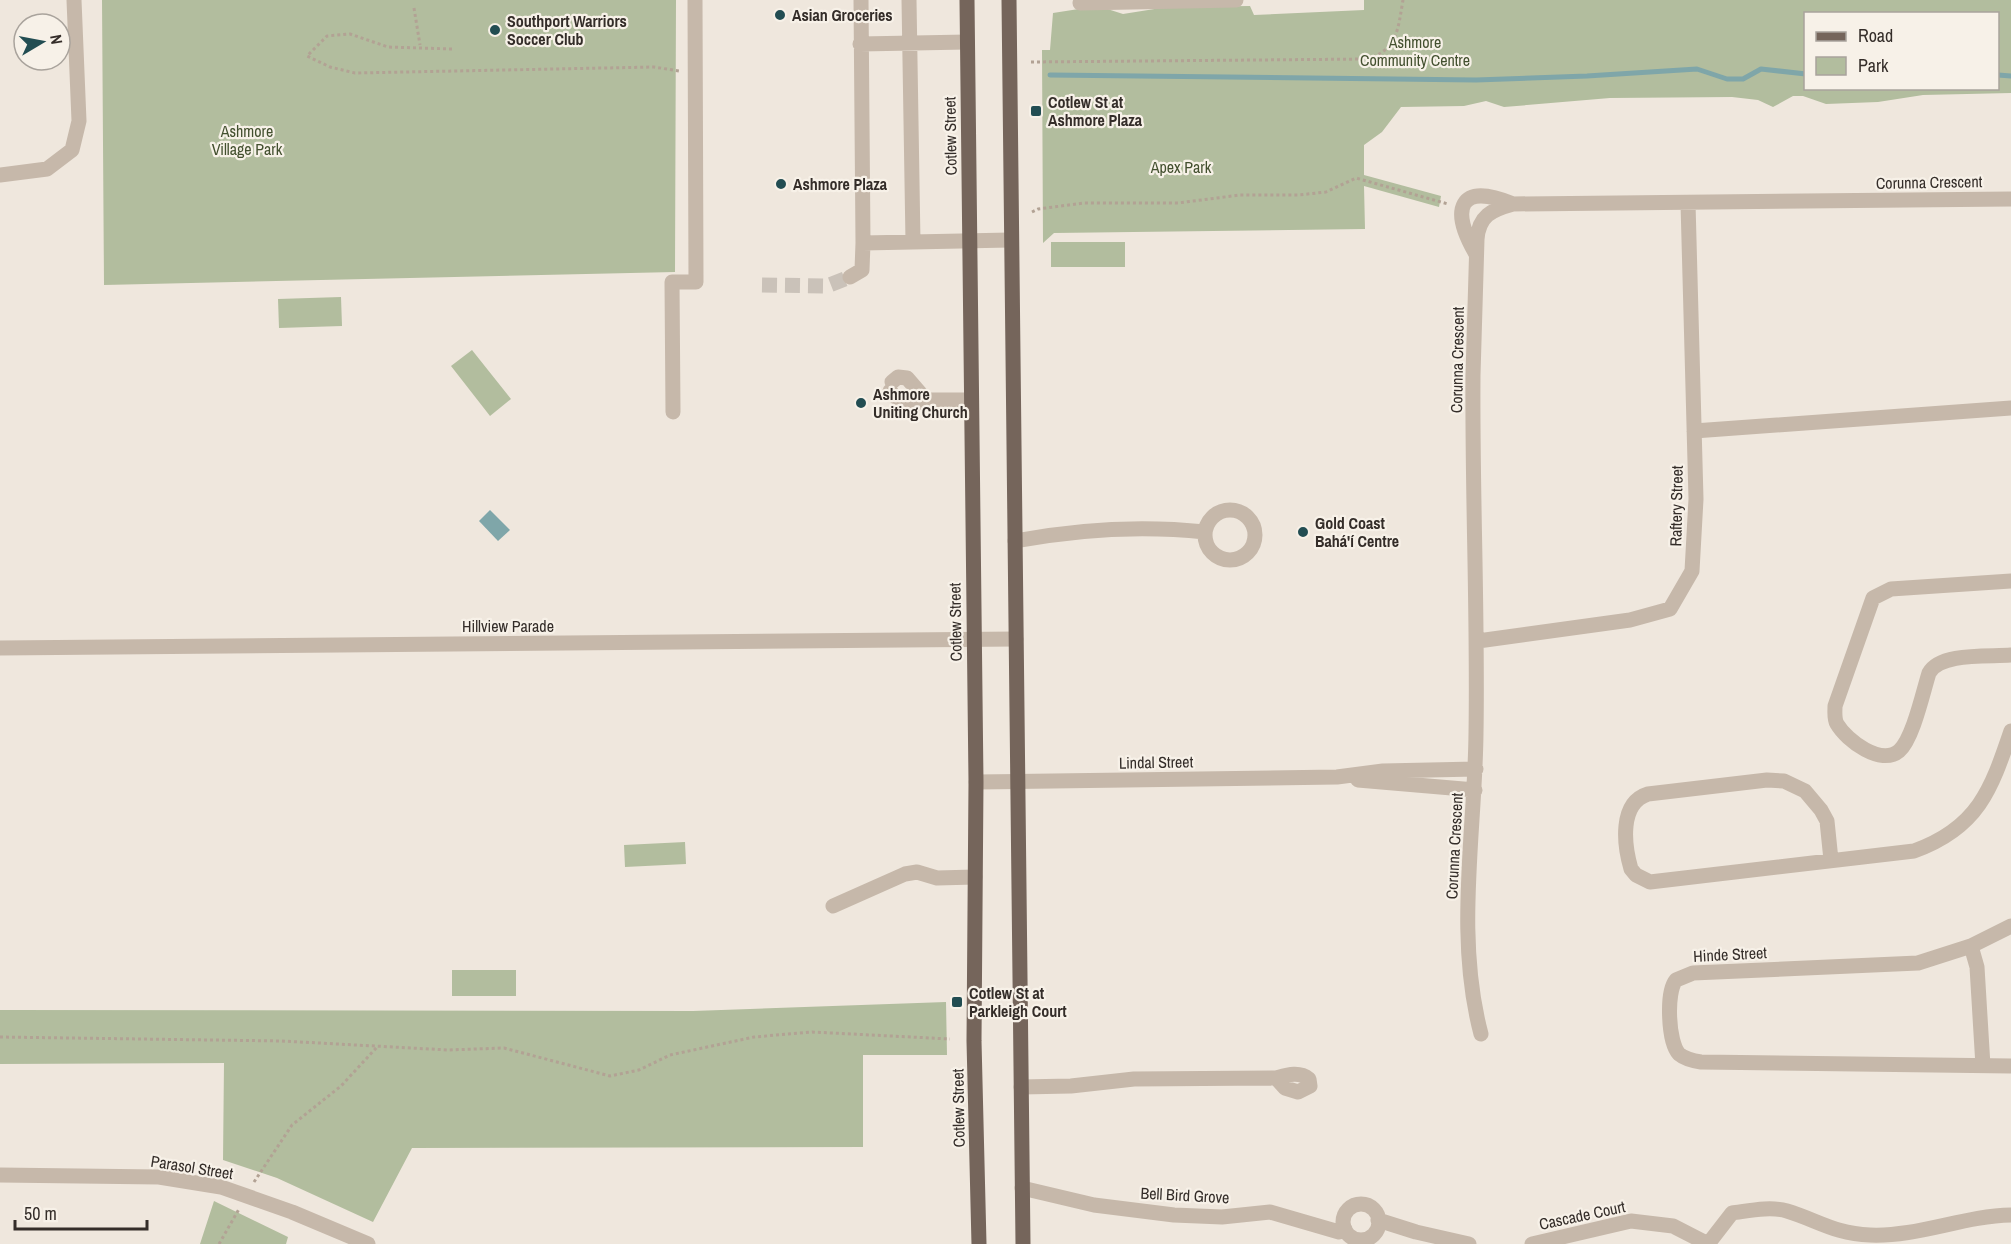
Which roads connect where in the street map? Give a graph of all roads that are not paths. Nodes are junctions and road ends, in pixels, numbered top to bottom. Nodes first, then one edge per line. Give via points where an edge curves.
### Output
1 (74, 0) edge
2 (695, 0) edge
3 (861, 0) edge
4 (909, 0) edge
5 (967, 0) edge
6 (1009, 0) edge
7 (1236, 0) edge
8 (1080, 3) dead end
9 (910, 42) junction
10 (967, 42) junction
11 (860, 44) junction
12 (0, 175) edge
13 (2011, 199) edge
14 (1513, 204) junction
15 (1688, 204) junction
16 (1010, 240) junction
17 (969, 241) junction
18 (913, 242) junction
19 (863, 243) junction
20 (1477, 256) junction
21 (850, 277) tunnel mouth
22 (927, 400) junction
23 (970, 400) junction
24 (2011, 408) edge
25 (673, 412) dead end
26 (1694, 431) junction
27 (1205, 532) dead end
28 (1015, 541) junction
29 (2011, 581) edge
30 (1016, 639) junction
31 (973, 641) junction
32 (1478, 641) junction
33 (0, 648) edge
34 (2011, 655) edge
35 (2011, 731) edge
36 (1476, 769) junction
37 (1337, 777) junction
38 (976, 782) junction
39 (1017, 782) junction
40 (1475, 790) junction
41 (1831, 860) junction
42 (975, 877) junction
43 (833, 906) dead end
44 (2011, 926) edge
45 (1971, 946) junction
46 (1481, 1034) dead end
47 (1983, 1066) junction
48 (2011, 1066) edge
49 (1276, 1078) dead end
50 (1021, 1087) junction
51 (0, 1176) edge
52 (1022, 1188) junction
53 (2011, 1215) edge
54 (1378, 1220) junction
55 (1345, 1229) junction
56 (1435, 1240) edge
57 (1360, 1242) edge
58 (1552, 1242) edge
59 (368, 1244) edge
60 (979, 1244) edge
61 (1023, 1244) edge
62 (1469, 1244) edge
63 (1532, 1244) edge
64 (1708, 1244) edge

1 - 12 street via 79,122 72,150 47,169
2 - 25 street via 696,282 672,282
3 - 11 street
4 - 9 street
5 - 10 main road, Cotlew Street
6 - 16 main road
7 - 8 street
9 - 10 street
9 - 11 street
9 - 18 street
10 - 17 main road, Cotlew Street
11 - 19 street
13 - 15 street, Corunna Crescent
14 - 15 street, Corunna Crescent
14 - 20 street, Corunna Crescent via 1485,216 1478,230
14 - 20 street via 1480,195 1472,196 1461,210 1463,229
15 - 26 street, Raftery Street
16 - 17 street
16 - 28 main road
17 - 18 street
17 - 23 main road, Cotlew Street
18 - 19 street
19 - 21 street via 862,270
20 - 32 street, Corunna Crescent via 1473,376
22 - 22 street via 907,378 898,377 891,386 904,403
22 - 23 street
23 - 31 main road, Cotlew Street
24 - 26 street
26 - 32 street, Raftery Street via 1692,571 1670,609 1630,620
27 - 28 street via 1151,526 1128,531 1103,528
28 - 30 main road
29 - 34 street via 1891,589 1878,594 1869,604 1835,706 1835,719 1869,752 1881,757 1893,754 1906,740 1929,673 1935,666 1950,659
30 - 31 street, Hillview Parade
30 - 39 main road
31 - 33 street, Hillview Parade
31 - 38 main road, Cotlew Street
32 - 36 street, Corunna Crescent
35 - 41 street via 1985,798 1946,837 1914,851
36 - 37 street, Lindal Street via 1383,771
36 - 40 street, Corunna Crescent
37 - 39 street, Lindal Street
37 - 40 street, Lindal Street
38 - 39 street, Lindal Street
38 - 42 main road, Cotlew Street
39 - 50 main road
40 - 46 street, Corunna Crescent via 1469,867 1470,982
41 - 41 street via 1650,882 1631,869 1626,817 1635,800 1648,794 1776,779 1805,791 1821,810 1827,821
42 - 43 street via 905,874
42 - 60 main road, Cotlew Street
44 - 45 street, Hinde Street
45 - 47 street via 1977,967
45 - 47 street, Hinde Street via 1940,958 1899,965 1687,975 1676,980 1671,988 1671,1036 1679,1054 1701,1062
47 - 48 street, Hinde Street
49 - 50 street via 1134,1079
50 - 52 main road
51 - 59 street, Parasol Street via 159,1178 221,1187
52 - 55 street, Bell Bird Grove via 1094,1205 1222,1217 1270,1212 1339,1232
52 - 61 main road
53 - 64 street via 1989,1215 1897,1234 1869,1235 1837,1231 1786,1210 1758,1210 1732,1213
54 - 55 street via 1368,1206 1357,1204 1343,1217
54 - 56 street
54 - 57 street via 1375,1232
55 - 57 street
56 - 62 street
58 - 63 street, Cascade Court
58 - 64 street, Cascade Court via 1631,1221 1673,1226

